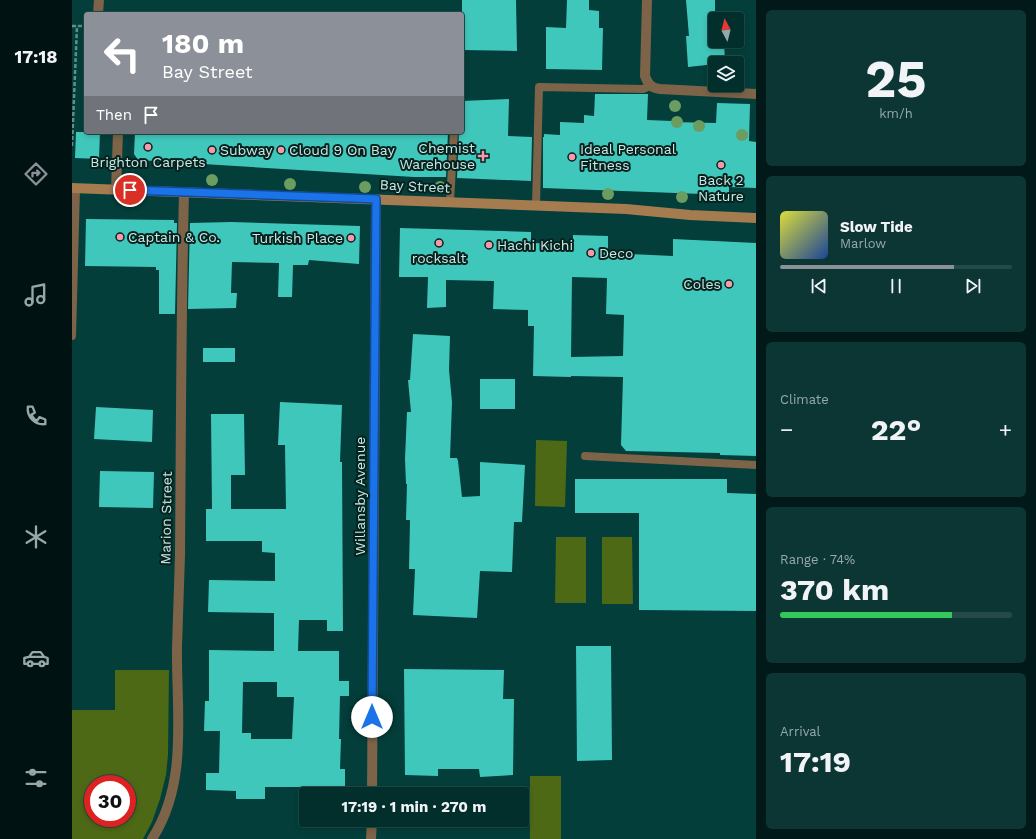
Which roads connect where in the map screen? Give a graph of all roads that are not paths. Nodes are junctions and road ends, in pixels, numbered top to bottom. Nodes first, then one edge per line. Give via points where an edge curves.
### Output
1 (99, 0) edge
2 (647, 0) edge
3 (98, 12) edge
4 (650, 86) junction
5 (756, 94) edge
6 (118, 134) edge
7 (454, 134) edge
8 (74, 189) edge
9 (116, 190) junction
10 (184, 192) junction
11 (376, 199) junction
12 (450, 202) junction
13 (536, 206) junction
14 (756, 218) edge
15 (72, 336) edge
16 (585, 456) dead end
17 (756, 465) edge
18 (372, 787) edge
19 (372, 827) edge
20 (152, 839) edge
21 (371, 839) edge

1 - 3 street
2 - 4 street via 645,76
4 - 5 street via 660,90
4 - 13 lane via 643,89 539,87
6 - 9 street
7 - 12 lane
8 - 9 street, Bay Street
8 - 15 lane
9 - 10 street, Bay Street
10 - 11 street, Bay Street
10 - 20 street, Marion Street via 177,760 174,786 167,810
11 - 12 street, Bay Street
11 - 18 street, Willansby Avenue
12 - 13 street, Bay Street
13 - 14 street, Bay Street
16 - 17 lane
19 - 21 street

